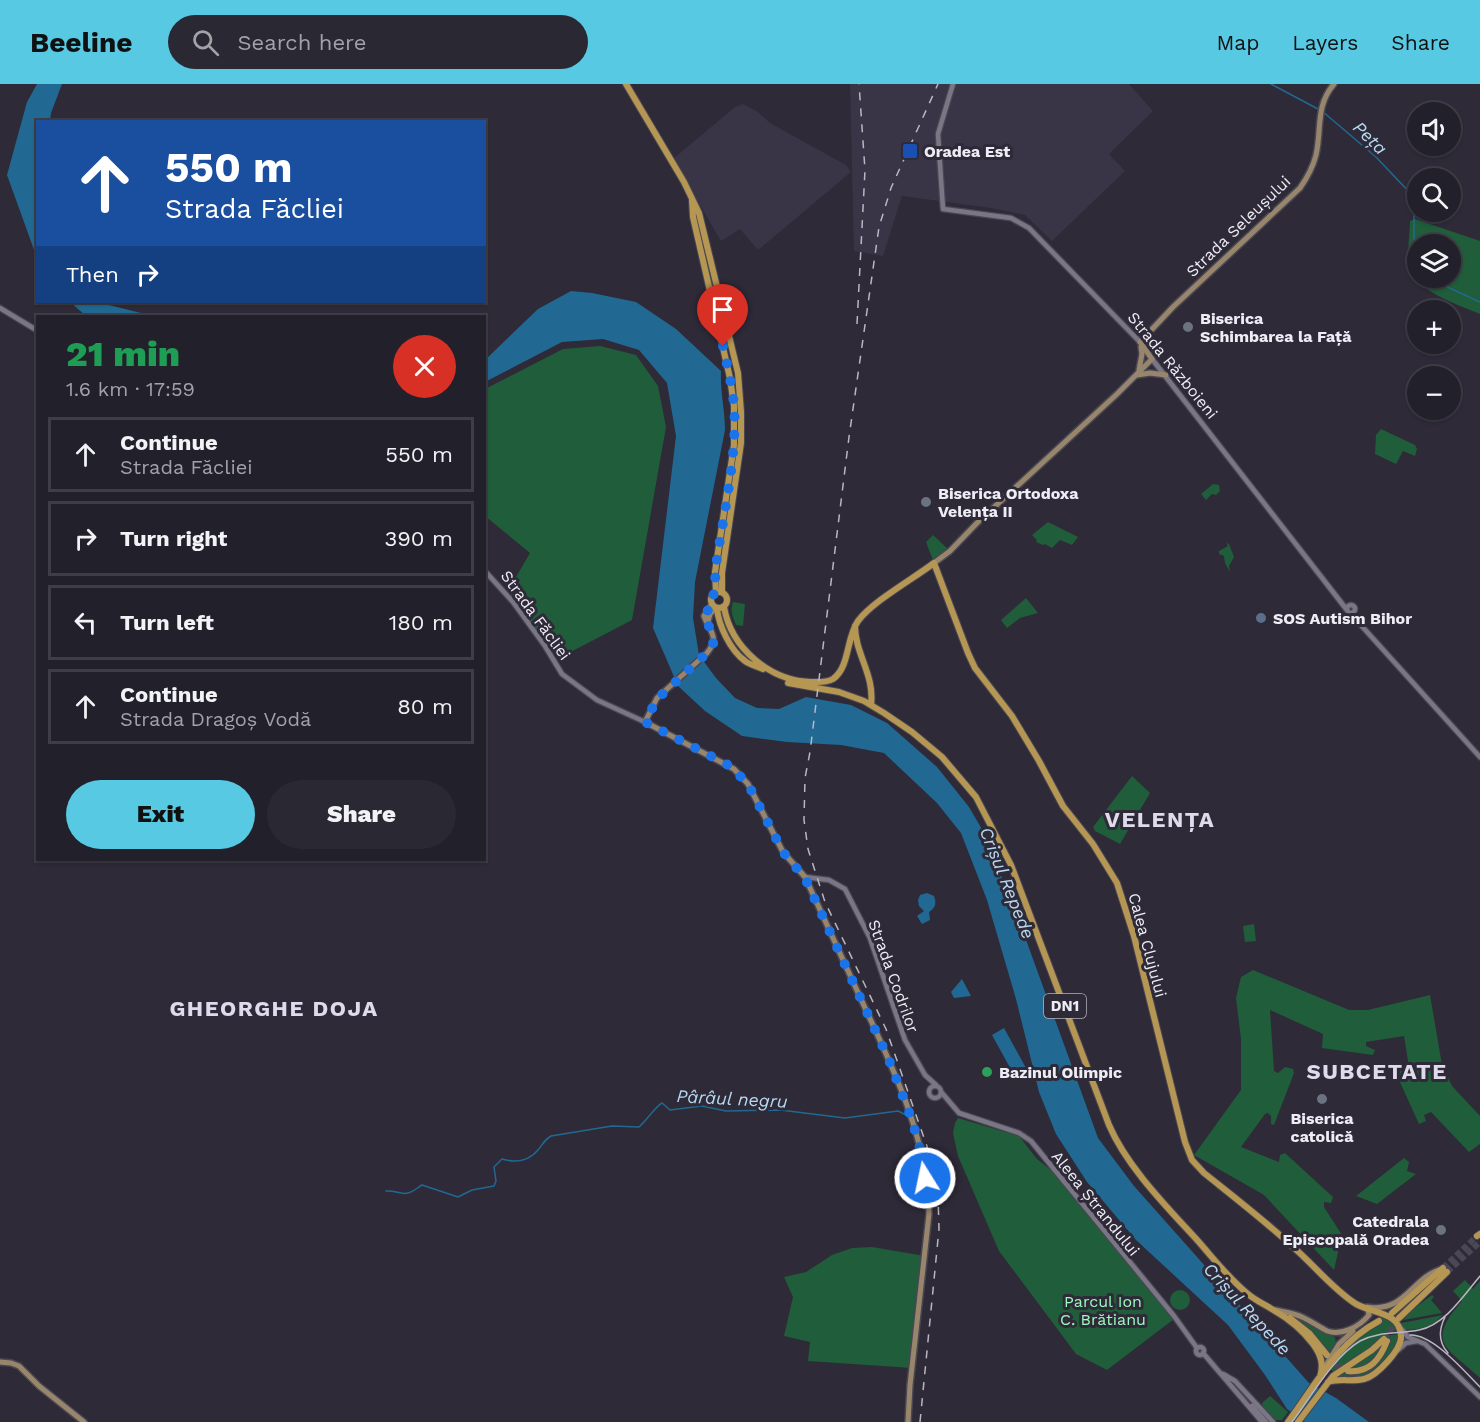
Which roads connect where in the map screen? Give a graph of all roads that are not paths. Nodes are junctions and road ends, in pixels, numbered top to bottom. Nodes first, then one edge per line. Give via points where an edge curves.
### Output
1 (626, 84) edge
2 (953, 84) edge
3 (1334, 84) edge
4 (692, 200) junction
5 (693, 217) junction
6 (707, 246) junction
7 (706, 256) junction
8 (0, 308) edge
9 (36, 331) edge
10 (1140, 342) junction
11 (1152, 359) junction
12 (1166, 375) junction
13 (1136, 376) junction
14 (934, 563) junction
15 (486, 572) edge
16 (719, 592) junction
17 (717, 608) junction
18 (855, 626) junction
19 (871, 705) junction
20 (645, 722) junction
21 (1480, 757) edge
22 (805, 878) junction
23 (925, 1075) junction
24 (936, 1085) junction
25 (930, 1089) junction
26 (940, 1095) junction
27 (1445, 1270) junction
28 (1356, 1305) junction
29 (1273, 1310) junction
30 (1368, 1310) junction
31 (1383, 1313) junction
32 (1392, 1313) tunnel mouth
33 (1399, 1318) tunnel mouth
34 (1378, 1321) dead end
35 (1399, 1326) junction
36 (1337, 1333) junction
37 (1339, 1344) junction
38 (1425, 1344) junction
39 (1396, 1351) junction
40 (1327, 1355) tunnel mouth
41 (0, 1362) edge
42 (1348, 1371) dead end
43 (1223, 1374) junction
44 (1320, 1376) junction
45 (1326, 1384) junction
46 (1480, 1397) edge
47 (84, 1422) edge
48 (908, 1422) edge
49 (1262, 1422) edge
50 (1266, 1422) edge
51 (1273, 1422) edge
52 (1286, 1422) edge
53 (1298, 1422) edge

1 - 4 main road, DN1
2 - 10 street, Strada Războieni via 938,134 943,209 1020,222
3 - 10 main road, Strada Seleușului via 1322,103 1316,156 1297,192
4 - 5 main road, DN1
4 - 6 main road, DN1
5 - 6 main road via 701,244
5 - 7 main road, DN1
6 - 7 main road, DN1
7 - 16 main road, DN1 via 734,406 734,446 715,572
8 - 9 street
10 - 11 main road, Strada Războieni
10 - 13 main road via 1142,354
11 - 12 street, Strada Războieni
11 - 13 main road
12 - 13 main road
12 - 21 street, Strada Războieni via 1339,598
13 - 14 main road
14 - 18 main road, DN1 via 875,605
14 - 28 main road, Calea Clujului via 975,668 1012,716 1063,806 1117,883 1192,1160
15 - 20 street, Strada Făcliei via 513,602 562,674 597,700
16 - 17 main road, DN1 via 712,596
16 - 17 main road, DN1 via 728,598 728,603
17 - 18 main road, DN1 via 751,657 778,675 799,681 826,682 838,675
17 - 19 main road, DN1 via 726,637 745,661 787,682 822,687
17 - 20 main road via 708,621 714,641 707,653 657,699
18 - 19 main road via 855,637 870,678
19 - 29 main road, DN1 via 942,757 987,816 1011,865 1121,1148 1163,1202 1235,1282
20 - 22 main road, Strada Făcliei via 734,769 748,784 783,852
22 - 23 street, Strada Codrilor via 829,880 845,889 870,938 904,1040
22 - 48 main road, Strada Făcliei via 889,1060 920,1149 929,1214
23 - 24 street, Strada Codrilor
23 - 25 street, Strada Codrilor
24 - 25 street
24 - 26 street, Strada Codrilor via 941,1089
25 - 26 street via 932,1097
26 - 43 street, Aleea Ștrandului via 967,1117 1019,1133 1030,1142 1174,1316 1198,1354 1203,1353
27 - 28 main road via 1432,1272 1392,1305
27 - 32 main road
27 - 33 main road
28 - 30 main road, Calea Clujului
29 - 36 main road via 1301,1316
29 - 40 main road via 1303,1327
29 - 44 main road, DN1 via 1308,1338 1321,1357
30 - 31 main road, Calea Clujului
30 - 36 main road via 1366,1319
31 - 35 main road
31 - 37 main road via 1359,1326
34 - 44 main road via 1349,1340
35 - 38 street via 1408,1337
35 - 39 main road via 1401,1339
36 - 37 main road
37 - 44 main road
38 - 39 street via 1411,1341
38 - 46 street
39 - 45 main road via 1368,1378
41 - 47 main road via 19,1366
42 - 45 main road via 1362,1370 1375,1363 1386,1340
43 - 49 street
43 - 50 street
43 - 51 street via 1235,1381
44 - 52 main road
45 - 53 main road

